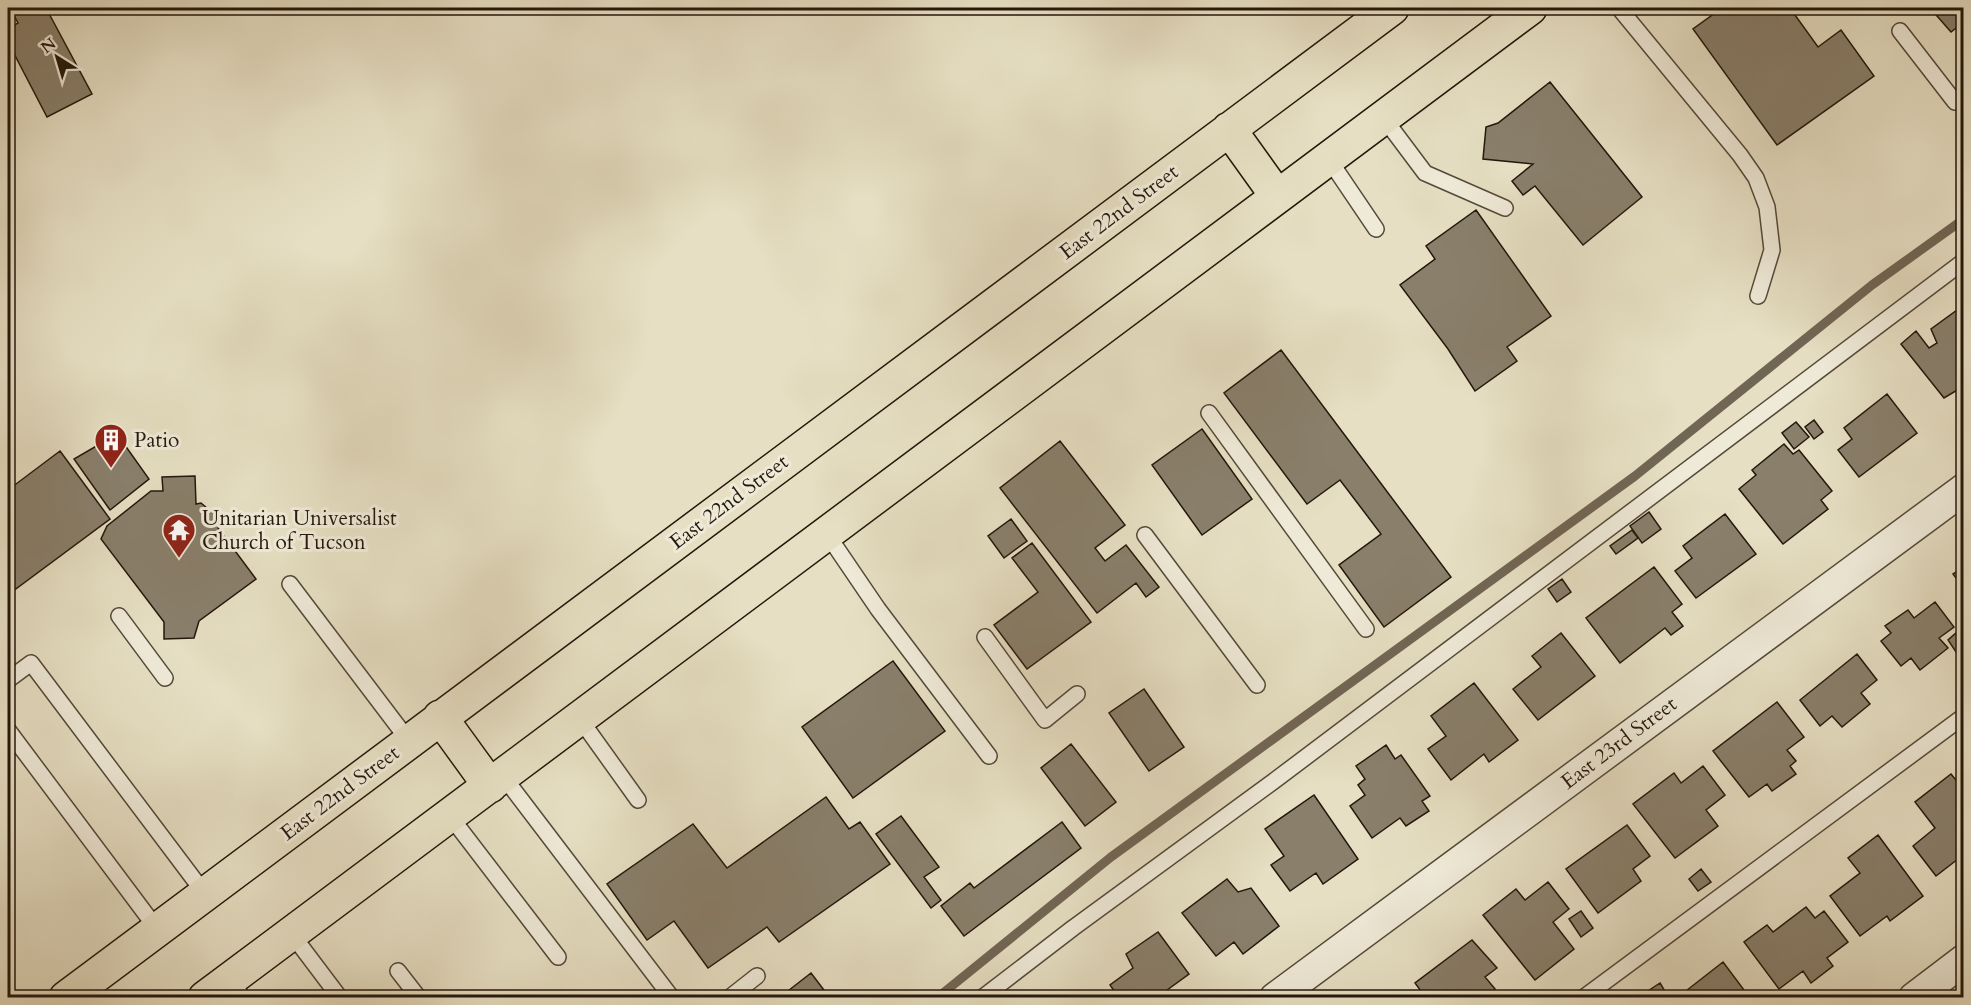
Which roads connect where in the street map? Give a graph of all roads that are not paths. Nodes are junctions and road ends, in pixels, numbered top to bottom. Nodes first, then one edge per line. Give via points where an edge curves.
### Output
1 (1392, 8) edge
2 (1530, 8) edge
3 (1619, 8) edge
4 (1900, 31) dead end
5 (1955, 102) dead end
6 (1383, 117) junction
7 (1229, 129) junction
8 (1328, 158) junction
9 (1277, 196) junction
10 (1505, 208) dead end
11 (1376, 229) dead end
12 (1964, 261) edge
13 (1758, 296) dead end
14 (1209, 413) dead end
15 (1964, 489) edge
16 (827, 534) junction
17 (1145, 535) dead end
18 (290, 584) dead end
19 (119, 616) dead end
20 (1366, 629) dead end
21 (985, 637) dead end
22 (165, 678) dead end
23 (8, 680) edge
24 (1257, 685) dead end
25 (1077, 694) dead end
26 (1964, 716) edge
27 (440, 717) junction
28 (580, 719) junction
29 (8, 730) edge
30 (409, 741) junction
31 (989, 756) dead end
32 (497, 781) junction
33 (638, 800) dead end
34 (450, 816) junction
35 (205, 894) junction
36 (158, 929) junction
37 (291, 933) junction
38 (558, 957) dead end
39 (1964, 960) edge
40 (398, 970) dead end
41 (757, 976) dead end
42 (226, 992) edge
43 (66, 998) edge
44 (340, 998) edge
45 (419, 998) edge
46 (672, 998) edge
47 (729, 998) edge
48 (982, 998) edge
49 (1275, 998) edge
50 (1583, 998) edge
51 (1914, 998) edge

1 - 7 main road, East 22nd Street
2 - 6 main road
3 - 13 lane via 1756,178 1767,207 1772,250
4 - 5 lane
6 - 8 main road
6 - 10 lane via 1425,173
7 - 9 main road
7 - 27 main road, East 22nd Street
8 - 9 main road
8 - 11 lane
9 - 16 main road
12 - 48 lane
14 - 20 lane
15 - 49 street, East 23rd Street
16 - 28 main road
16 - 31 lane via 878,609
17 - 24 lane
18 - 30 lane
19 - 22 lane
21 - 25 lane via 1045,720
23 - 35 lane via 31,663
26 - 50 lane
27 - 30 main road, East 22nd Street
27 - 32 main road
28 - 32 main road
28 - 33 lane
29 - 36 lane
30 - 35 main road, East 22nd Street
32 - 34 main road
32 - 46 lane
34 - 37 main road
34 - 38 lane
35 - 36 main road, East 22nd Street
36 - 43 main road, East 22nd Street
37 - 42 main road
37 - 44 lane
39 - 51 street
40 - 45 lane
41 - 47 lane

